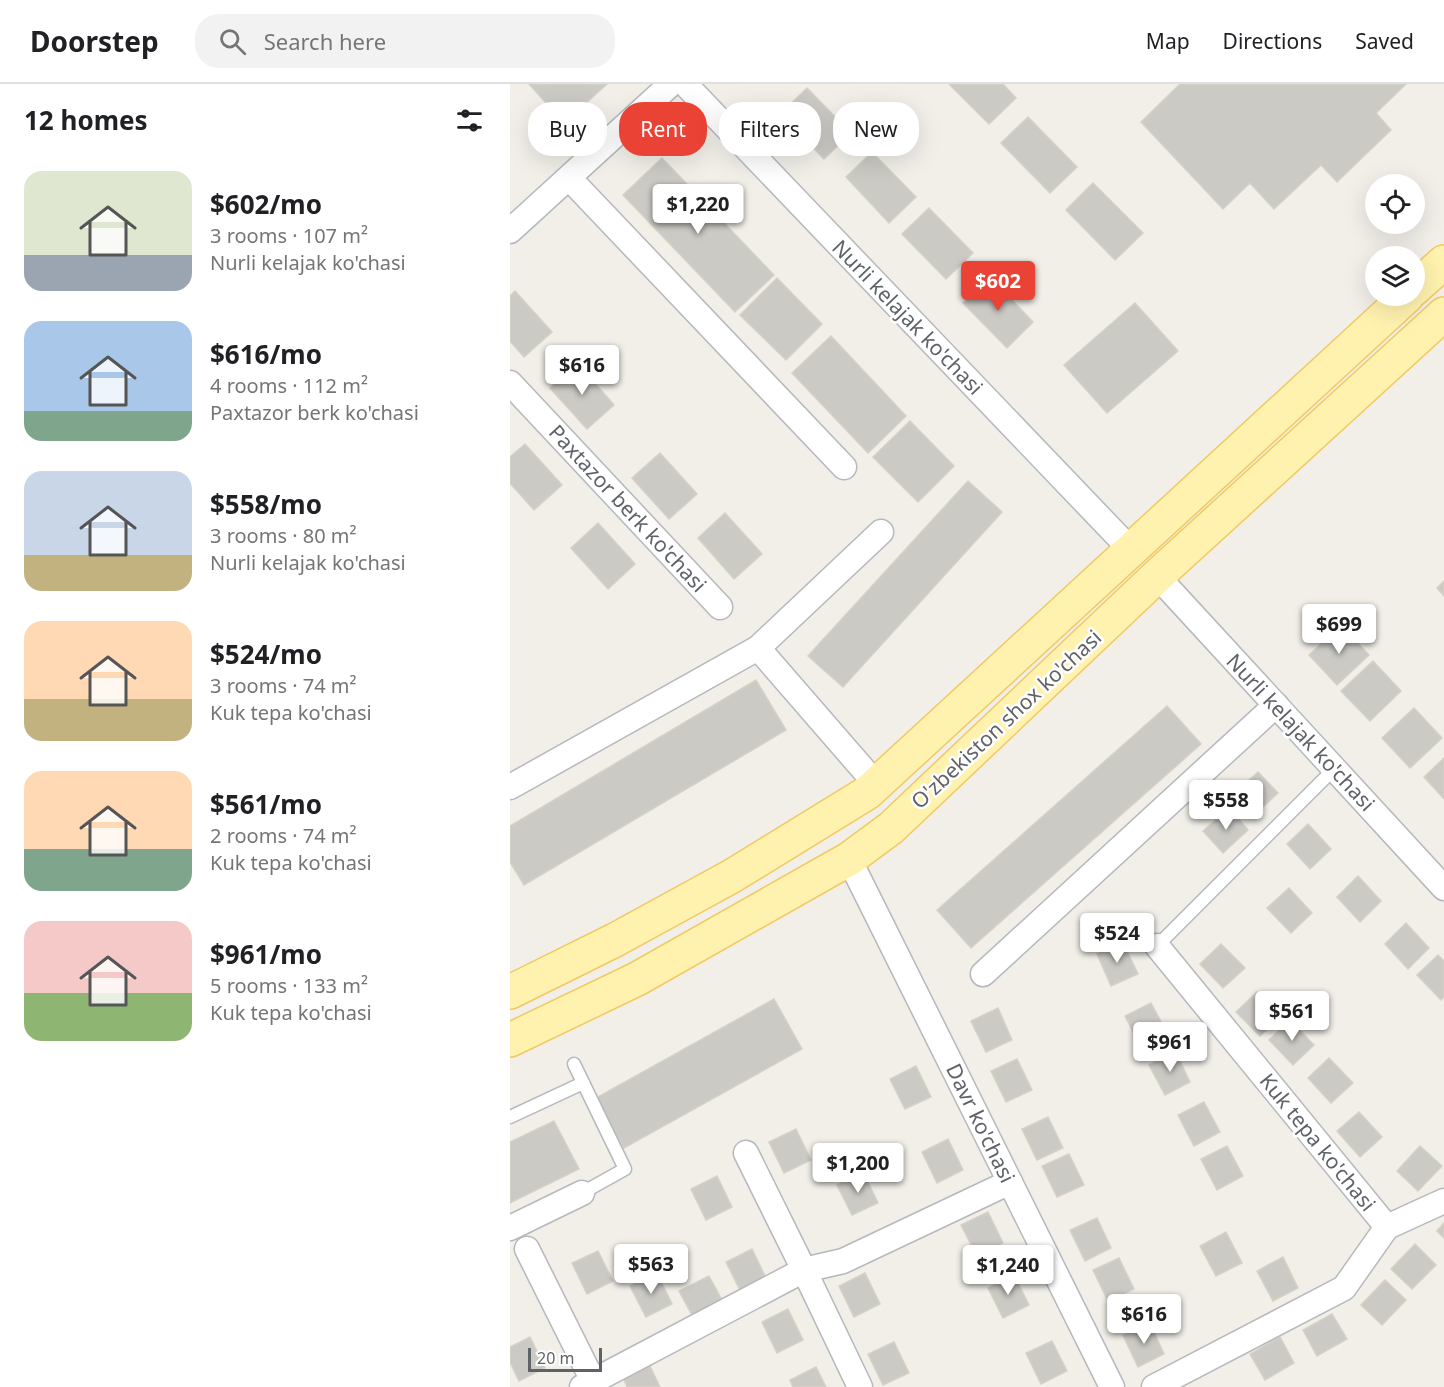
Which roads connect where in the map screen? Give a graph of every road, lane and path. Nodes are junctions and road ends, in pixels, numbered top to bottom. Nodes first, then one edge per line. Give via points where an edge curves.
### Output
1 (671, 84) edge
2 (685, 84) edge
3 (569, 178) junction
4 (510, 231) edge
5 (1444, 262) edge
6 (1425, 279) edge
7 (1396, 306) edge
8 (1444, 314) edge
9 (510, 383) edge
10 (844, 467) dead end
11 (881, 532) dead end
12 (1131, 550) junction
13 (1157, 576) junction
14 (720, 607) dead end
15 (758, 648) junction
16 (1276, 705) junction
17 (1334, 769) junction
18 (876, 784) junction
19 (510, 787) edge
20 (849, 860) junction
21 (1444, 888) edge
22 (1157, 946) joint
23 (982, 974) dead end
24 (510, 992) edge
25 (510, 1041) edge
26 (574, 1064) dead end
27 (583, 1083) junction
28 (510, 1117) edge
29 (746, 1154) dead end
30 (1010, 1182) junction
31 (582, 1192) joint
32 (1444, 1201) edge
33 (1387, 1227) junction
34 (510, 1228) edge
35 (527, 1249) dead end
36 (804, 1270) junction
37 (591, 1385) edge
38 (860, 1387) edge
39 (1112, 1387) edge
40 (1154, 1387) edge

1 - 3 street
2 - 12 street, Nurli kelajak ko'chasi
3 - 4 street
3 - 10 street
5 - 6 main road
7 - 12 main road, O'zbekiston shox ko'chasi
8 - 13 main road, O'zbekiston shox ko'chasi
9 - 14 street, Paxtazor berk ko'chasi
11 - 15 street
12 - 18 main road, O'zbekiston shox ko'chasi
13 - 16 street, Nurli kelajak ko'chasi
13 - 20 main road, O'zbekiston shox ko'chasi via 891,828
15 - 18 street
15 - 19 street
16 - 17 street, Nurli kelajak ko'chasi
16 - 23 street
17 - 21 street, Nurli kelajak ko'chasi
17 - 22 lane
18 - 24 main road, O'zbekiston shox ko'chasi via 732,876
20 - 25 main road, O'zbekiston shox ko'chasi via 638,979
20 - 30 street, Davr ko'chasi
22 - 33 street, Kuk tepa ko'chasi
26 - 27 lane
27 - 28 lane
27 - 31 lane via 625,1169
29 - 36 street
30 - 36 street via 843,1262
30 - 39 street, Davr ko'chasi
31 - 34 street
32 - 33 street
33 - 40 street via 1344,1288
35 - 37 street
36 - 37 street
36 - 38 street

